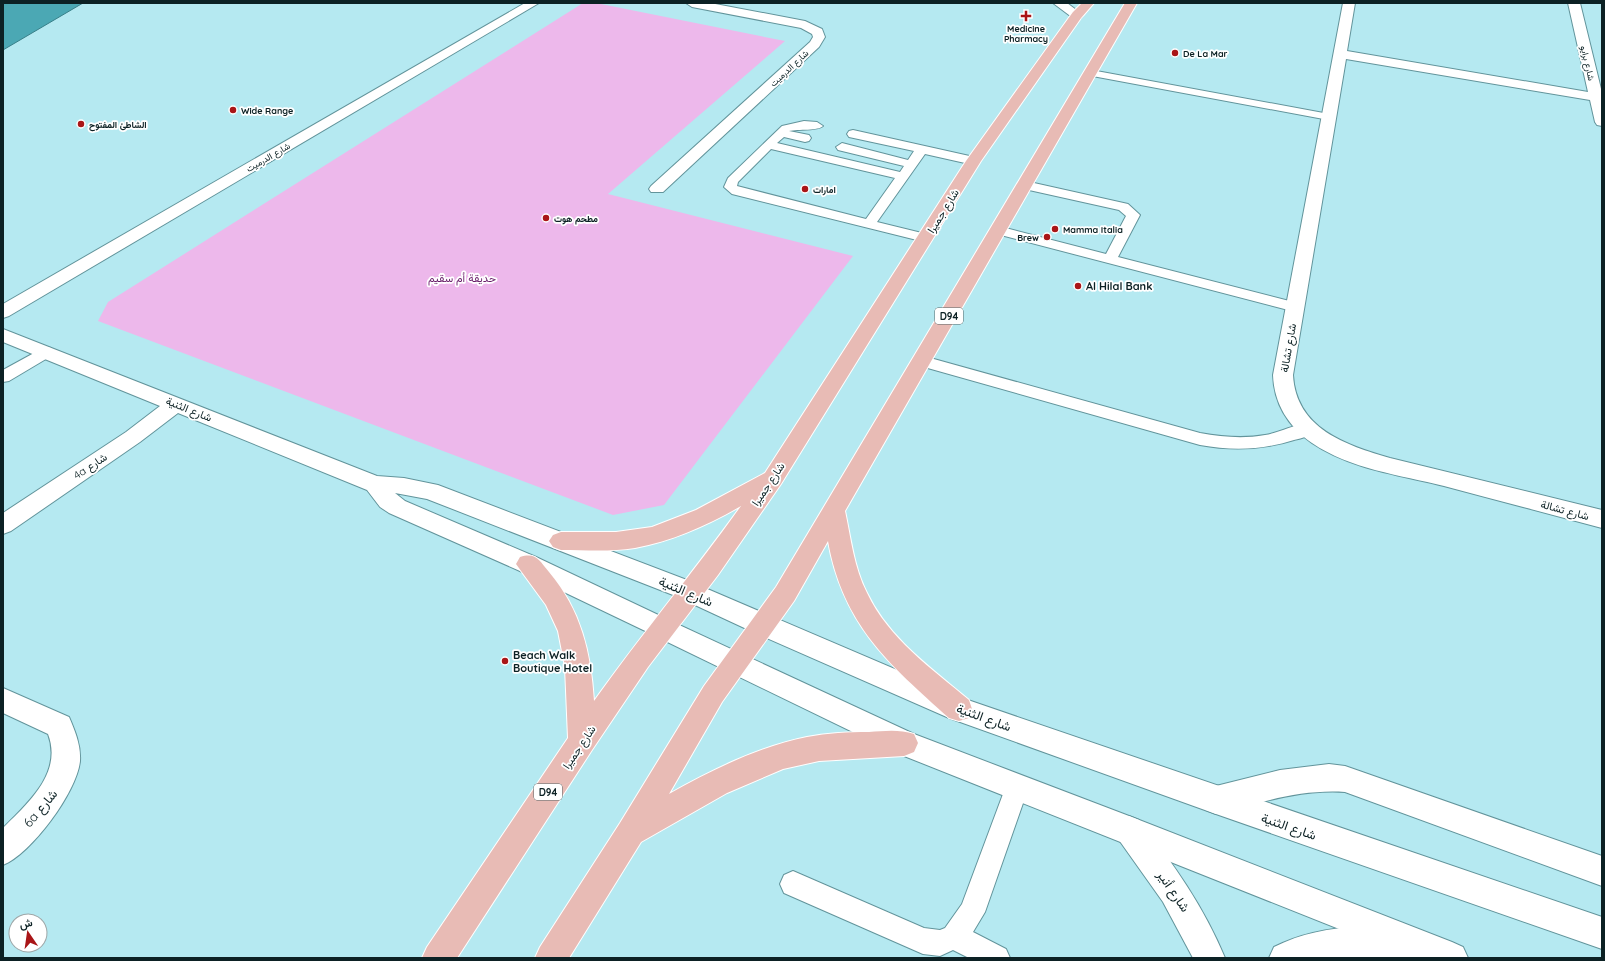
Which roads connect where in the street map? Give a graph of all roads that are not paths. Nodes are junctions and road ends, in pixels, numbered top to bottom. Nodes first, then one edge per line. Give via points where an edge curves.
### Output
1 (533, 3) edge
2 (1059, 3) edge
3 (1088, 3) edge
4 (1131, 3) edge
5 (1349, 3) edge
6 (1574, 3) edge
7 (699, 4) edge
8 (1077, 15) junction
9 (1340, 54) junction
10 (1091, 73) junction
11 (1596, 96) junction
12 (1329, 117) junction
13 (1602, 122) edge
14 (817, 126) dead end
15 (781, 133) junction
16 (853, 134) dead end
17 (805, 138) dead end
18 (770, 145) junction
19 (842, 147) dead end
20 (922, 149) junction
21 (974, 161) junction
22 (911, 164) junction
23 (902, 176) junction
24 (1025, 185) junction
25 (657, 189) dead end
26 (869, 224) junction
27 (998, 230) junction
28 (926, 238) junction
29 (1110, 259) junction
30 (1296, 306) junction
31 (3, 312) edge
32 (3, 335) edge
33 (45, 352) junction
34 (923, 361) junction
35 (3, 377) edge
36 (176, 404) junction
37 (1307, 429) junction
38 (773, 478) junction
39 (375, 484) junction
40 (834, 510) junction
41 (1602, 520) edge
42 (3, 526) edge
43 (560, 541) junction
44 (528, 564) junction
45 (691, 592) junction
46 (762, 625) junction
47 (662, 628) junction
48 (735, 663) junction
49 (3, 700) edge
50 (959, 709) junction
51 (582, 741) junction
52 (904, 743) junction
53 (1017, 786) junction
54 (1216, 800) junction
55 (1129, 830) junction
56 (630, 833) junction
57 (3, 850) edge
58 (1602, 871) edge
59 (793, 884) dead end
60 (1602, 933) edge
61 (954, 937) junction
62 (1414, 942) junction
63 (438, 958) edge
64 (551, 958) edge
65 (997, 958) edge
66 (1209, 958) edge
67 (1285, 958) edge
68 (1452, 958) edge

1 - 31 street, شارع الدرميت
2 - 8 street
3 - 8 main road, شارع جميرا / D94
4 - 10 main road, D94
5 - 9 street, شارع تشالة
6 - 11 street, شارع برايو
7 - 25 street, شارع الدرميت via 805,25 818,32 819,37 815,44
8 - 21 main road, شارع جميرا / D94
9 - 11 street
9 - 12 street, شارع تشالة
10 - 12 lane
10 - 24 main road, D94
11 - 13 street, شارع برايو
12 - 30 street, شارع تشالة
14 - 15 lane via 792,126
15 - 17 lane
15 - 18 lane
16 - 20 lane
18 - 23 lane
18 - 26 lane via 732,181 732,189
19 - 22 lane
20 - 21 lane
20 - 22 lane
21 - 28 main road, شارع جميرا / D94
22 - 23 lane
23 - 26 lane
24 - 27 main road, D94
24 - 29 lane via 1123,208 1133,215
26 - 28 lane
27 - 29 lane
27 - 34 main road, D94
28 - 38 main road, شارع جميرا / D94
29 - 30 lane
30 - 37 street, شارع تشالة via 1283,385 1291,409
32 - 33 street, شارع الثنية
33 - 35 lane
33 - 36 street, شارع الثنية
34 - 37 lane via 1214,442 1264,443
34 - 40 main road, D94
36 - 39 street, شارع الثنية
36 - 42 street, 4a شارع via 133,437
37 - 41 street, شارع تشالة via 1323,440 1374,460
38 - 43 main road via 692,522 655,535 616,541
38 - 45 main road, شارع جميرا / D94
39 - 43 street, شارع الثنية via 430,491
39 - 44 street, شارع الثنية via 380,493 397,507
40 - 46 main road, D94 via 785,594
40 - 50 main road via 846,573 866,615 905,662
43 - 45 street, شارع الثنية
44 - 47 street, شارع الثنية
44 - 51 main road via 555,597 569,626 580,676
45 - 46 street, شارع الثنية
45 - 47 main road, شارع جميرا / D94
46 - 48 main road, D94
46 - 50 street, شارع الثنية
47 - 48 street, شارع الثنية
47 - 51 main road, شارع جميرا / D94
48 - 52 street, شارع الثنية
48 - 56 main road, D94 via 713,694
49 - 57 street, 6a شارع via 59,726 66,747 64,773 55,791
50 - 54 street, شارع الثنية
51 - 63 main road, شارع جميرا / D94
52 - 53 street, شارع الثنية
52 - 56 main road via 833,746 782,756 721,780
53 - 55 street, شارع الثنية
53 - 61 lane via 972,912
54 - 58 street via 1310,777 1345,778
54 - 60 street, شارع الثنية
55 - 62 street, شارع الثنية
55 - 66 street, شارع أنير via 1173,887 1187,910
56 - 64 main road, D94
59 - 61 lane via 923,941 940,942
61 - 65 lane
62 - 67 street via 1335,945 1312,948
62 - 68 street, شارع الثنية

